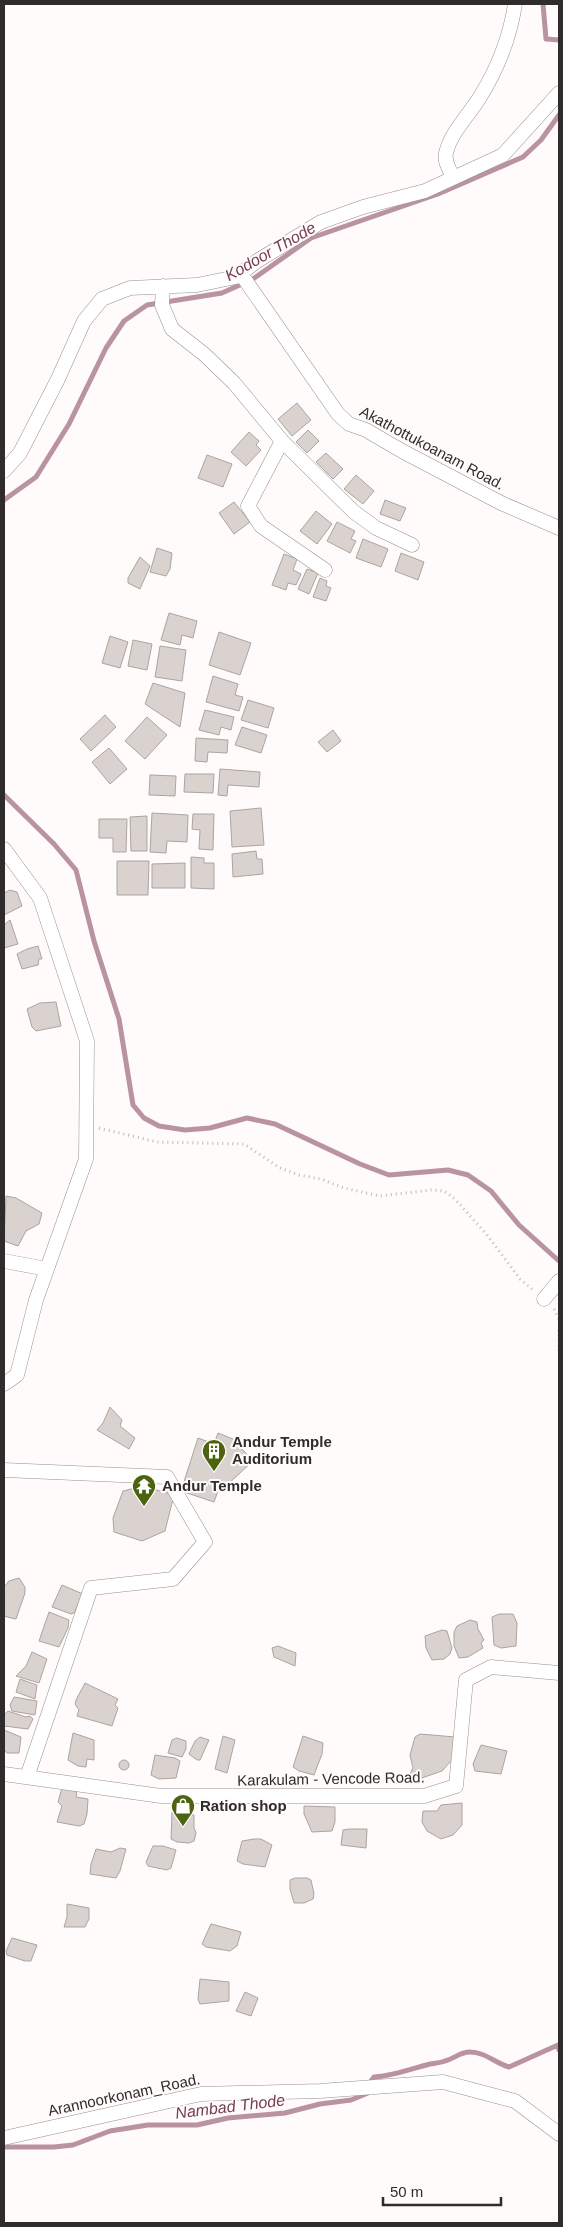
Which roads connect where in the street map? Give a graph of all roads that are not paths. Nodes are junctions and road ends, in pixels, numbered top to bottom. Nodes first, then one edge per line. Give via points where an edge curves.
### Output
1 (515, 4) edge
2 (559, 93) edge
3 (453, 178) junction
4 (242, 274) junction
5 (162, 297) junction
6 (282, 441) junction
7 (4, 471) edge
8 (559, 528) edge
9 (412, 545) dead end
10 (325, 570) dead end
11 (4, 849) edge
12 (4, 1260) edge
13 (47, 1269) junction
14 (558, 1282) edge
15 (544, 1299) road end
16 (4, 1384) edge
17 (4, 1470) edge
18 (559, 1673) edge
19 (4, 1774) edge
20 (27, 1777) junction
21 (559, 2134) edge
22 (4, 2138) edge

1 - 3 street via 511,30 498,63 446,154 446,163
2 - 3 street via 504,155
3 - 4 street via 425,191 363,206 321,222 257,261
4 - 5 street
4 - 8 street, Akathottukoanam Road. via 344,420 501,503
5 - 6 street via 172,329 234,384
5 - 7 street via 130,288 102,299 84,321 20,453
6 - 9 street via 354,512 376,528
6 - 10 street via 248,506 261,526
11 - 13 street via 40,898 87,1041 86,1159
12 - 13 street
13 - 16 street via 17,1375
14 - 15 street
17 - 20 street via 167,1477 205,1542 173,1580 91,1588
18 - 20 street, Karakulam - Vencode Road. via 491,1667 466,1680 456,1786 424,1796 161,1796
19 - 20 street, Karakulam - Vencode Road.
21 - 22 street, Arannoorkonam_Road. via 515,2102 443,2082 201,2094

